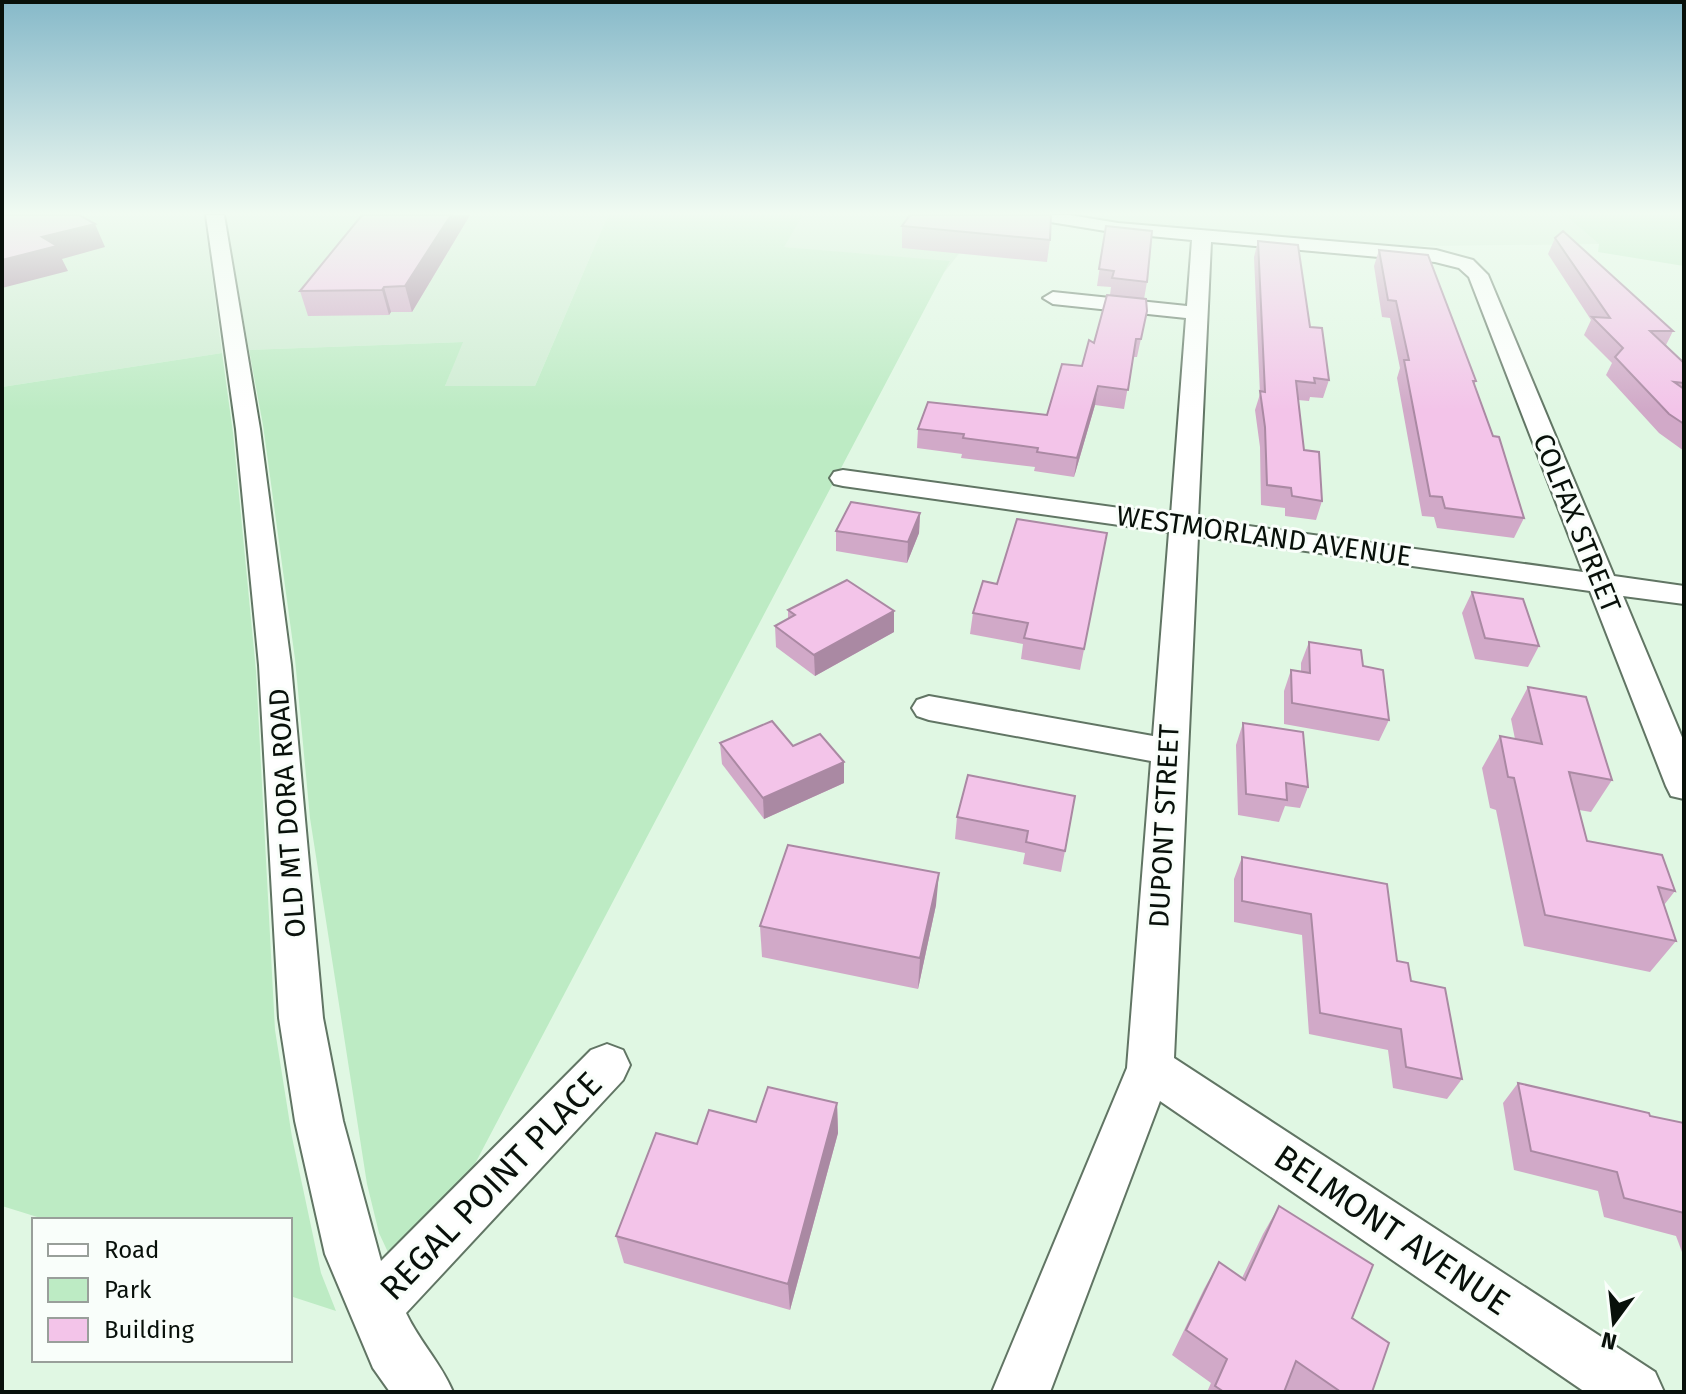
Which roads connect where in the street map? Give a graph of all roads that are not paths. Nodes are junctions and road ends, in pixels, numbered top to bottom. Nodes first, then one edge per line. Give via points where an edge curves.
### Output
1 (225, 280) edge
2 (1199, 280) edge
3 (1480, 280) edge
4 (1053, 298) dead end
5 (1196, 313) junction
6 (843, 478) dead end
7 (1182, 525) junction
8 (1601, 583) junction
9 (1684, 595) edge
10 (929, 708) dead end
11 (1168, 751) junction
12 (1684, 786) edge
13 (607, 1065) dead end
14 (1150, 1068) junction
15 (374, 1307) junction
16 (424, 1392) edge
17 (1021, 1392) edge
18 (1635, 1392) edge

1 - 15 street, OLD MT DORA ROAD via 275,665 301,1018 351,1254
2 - 5 street, DUPONT STREET
3 - 8 street, COLFAX STREET
4 - 5 street
5 - 7 street, DUPONT STREET
6 - 7 street, WESTMORLAND AVENUE
7 - 8 street, WESTMORLAND AVENUE
7 - 11 street, DUPONT STREET
8 - 9 street, WESTMORLAND AVENUE
8 - 12 street, COLFAX STREET
10 - 11 street
11 - 14 street, DUPONT STREET
13 - 15 street, REGAL POINT PLACE
14 - 17 street, DUPONT STREET
14 - 18 street, BELMONT AVENUE
15 - 16 street, OLD MT DORA ROAD via 393,1348

